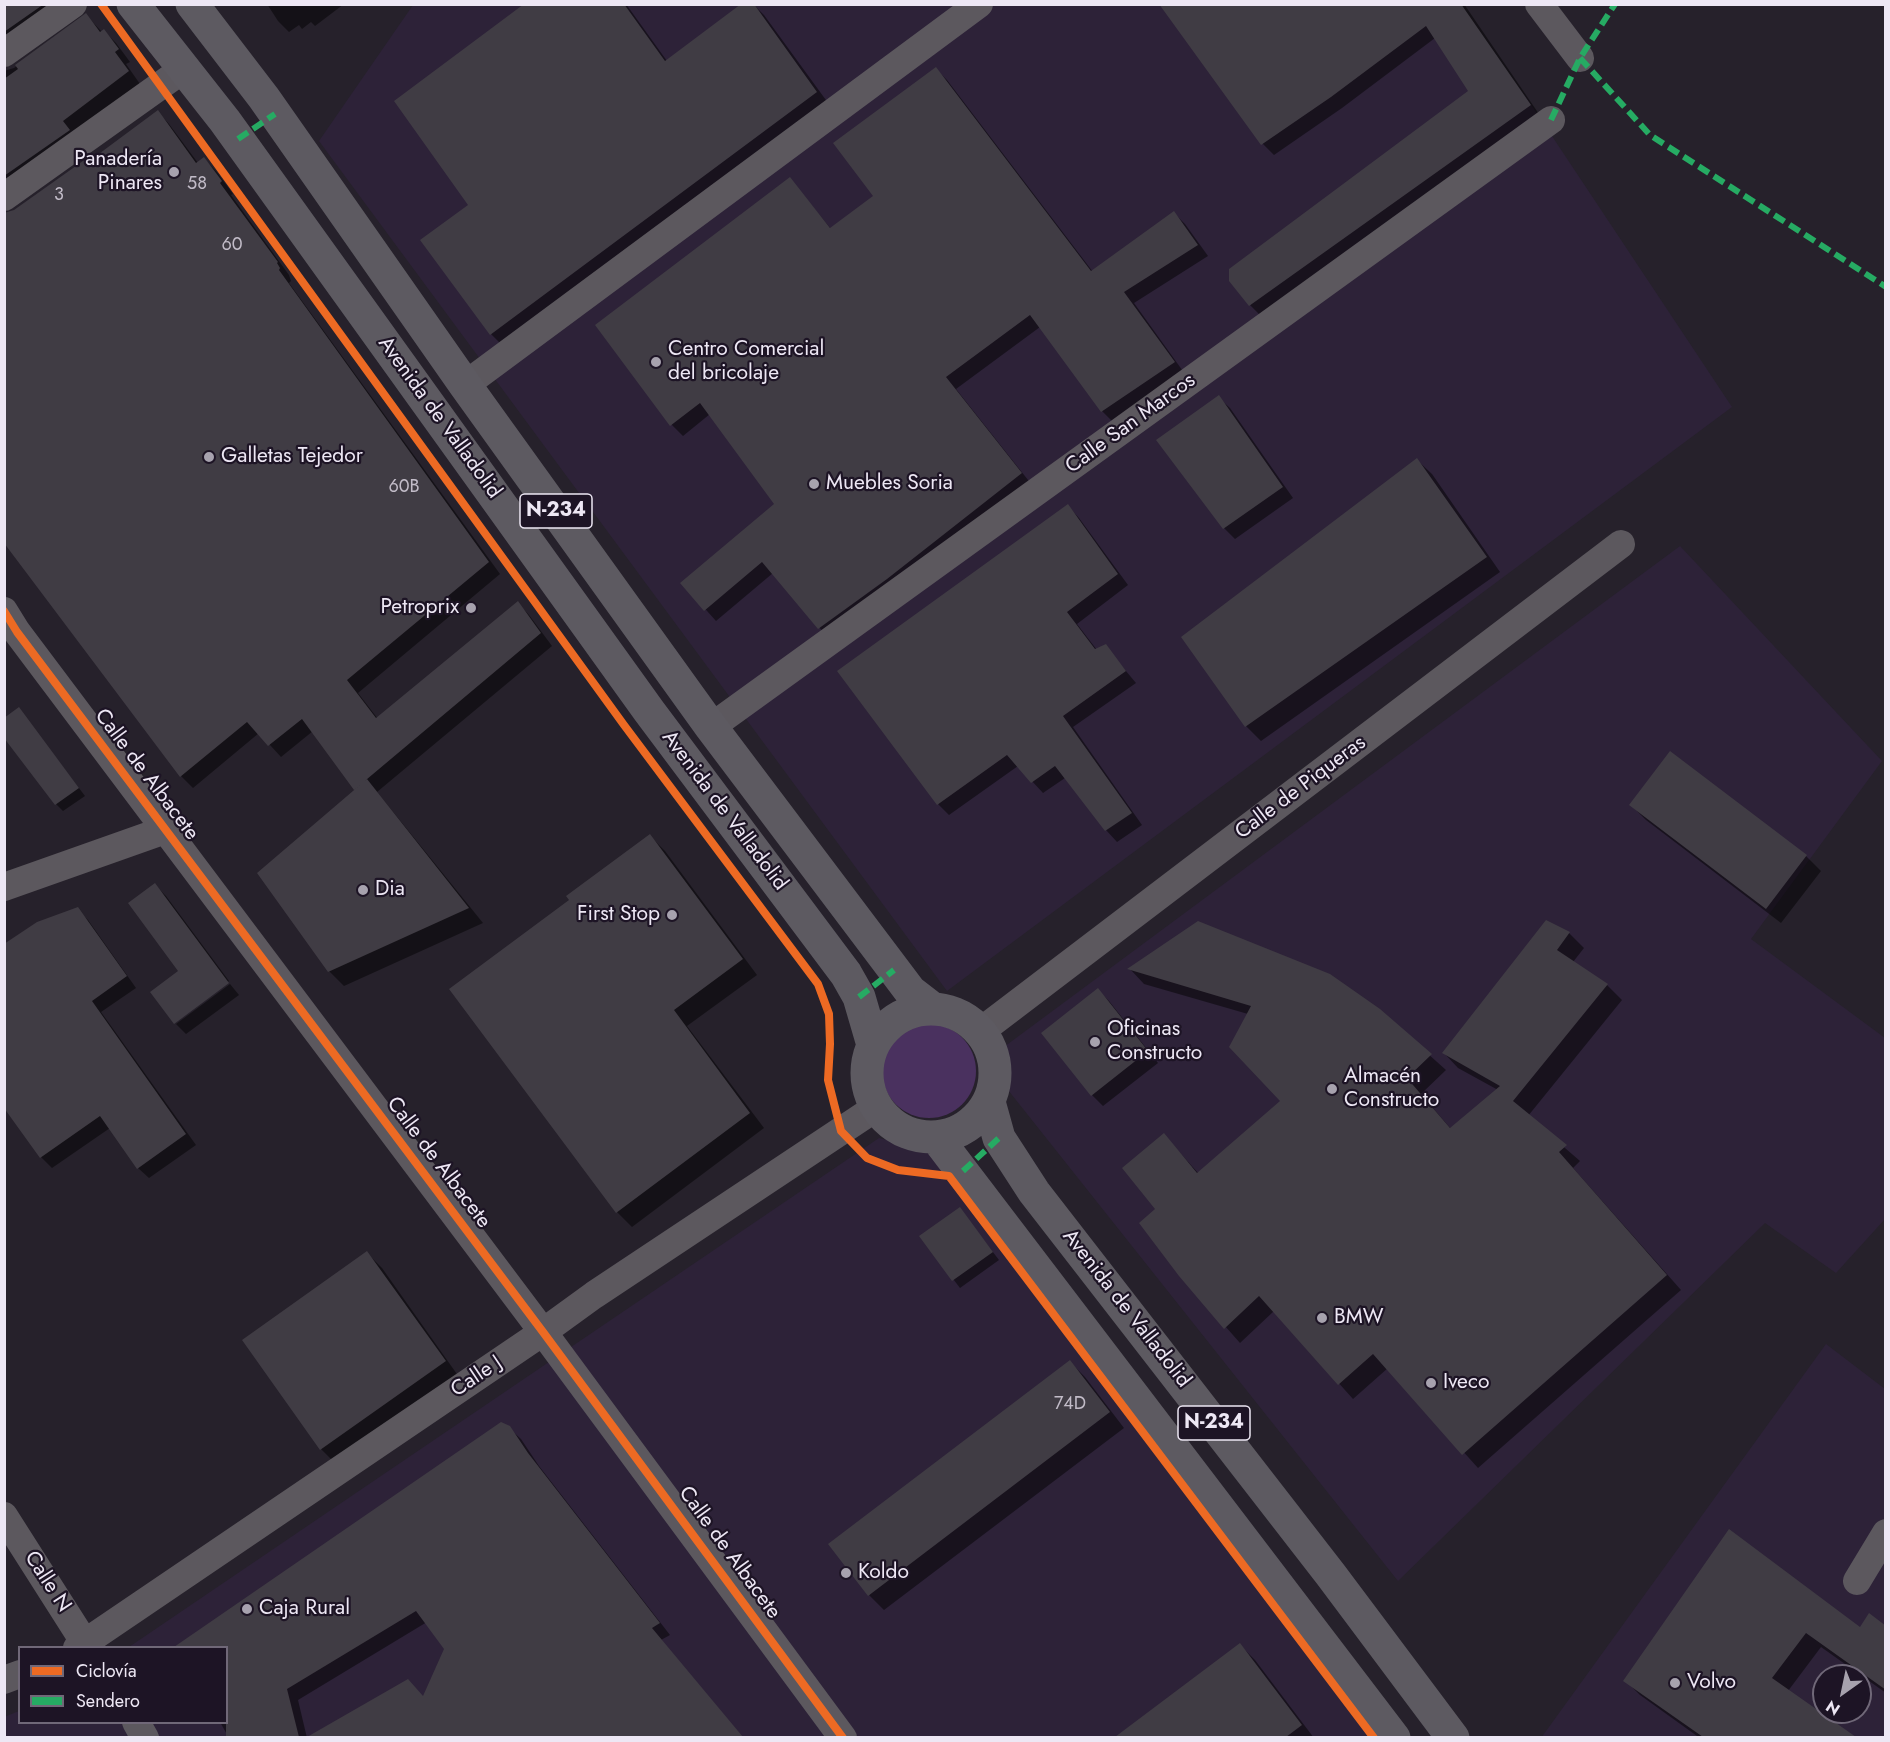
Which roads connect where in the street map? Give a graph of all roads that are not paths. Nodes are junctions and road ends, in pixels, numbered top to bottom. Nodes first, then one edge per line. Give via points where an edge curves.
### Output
1 (73, 4) edge
2 (133, 4) edge
3 (192, 4) edge
4 (979, 4) edge
5 (1539, 4) edge
6 (4, 53) edge
7 (1580, 58) dead end
8 (184, 68) junction
9 (1551, 120) dead end
10 (4, 197) edge
11 (465, 385) junction
12 (1621, 544) dead end
13 (9, 626) edge
14 (711, 727) junction
15 (165, 830) junction
16 (4, 887) edge
17 (932, 1008) junction
18 (981, 1031) junction
19 (873, 1045) junction
20 (989, 1102) junction
21 (877, 1107) junction
22 (936, 1137) junction
23 (543, 1332) junction
24 (4, 1516) edge
25 (1886, 1533) edge
26 (1857, 1581) dead end
27 (84, 1646) edge
28 (137, 1724) edge
29 (145, 1737) edge
30 (843, 1737) edge
31 (1394, 1737) edge
32 (1453, 1737) edge

1 - 6 street
2 - 8 main road, Avenida de Valladolid / N-234
3 - 11 main road, Avenida de Valladolid / N-234 via 264,98
4 - 11 street
5 - 7 street
8 - 10 street
8 - 19 main road, Avenida de Valladolid / N-234 via 649,711 846,974 859,997
9 - 14 street, Calle San Marcos
11 - 14 main road, Avenida de Valladolid / N-234
12 - 18 street, Calle de Piqueras
13 - 15 street, Calle de Albacete
14 - 17 main road, Avenida de Valladolid / N-234 via 910,991
15 - 16 street
15 - 23 street, Calle de Albacete
17 - 18 main road, Avenida de Valladolid / N-234 via 967,1018
17 - 19 main road, Avenida de Valladolid / N-234 via 904,1014 891,1022
18 - 20 main road, Avenida de Valladolid / N-234 via 996,1065
19 - 21 main road, Avenida de Valladolid / N-234 via 867,1077
20 - 22 main road, Avenida de Valladolid / N-234 via 976,1120 957,1132
20 - 32 main road, Avenida de Valladolid / N-234 via 999,1138 1034,1191
21 - 22 main road, Avenida de Valladolid / N-234 via 903,1130
21 - 23 street, Calle J
22 - 31 main road, N-234
23 - 27 street, Calle J
23 - 30 street, Calle de Albacete
24 - 27 street, Calle N
25 - 26 street
28 - 29 street

